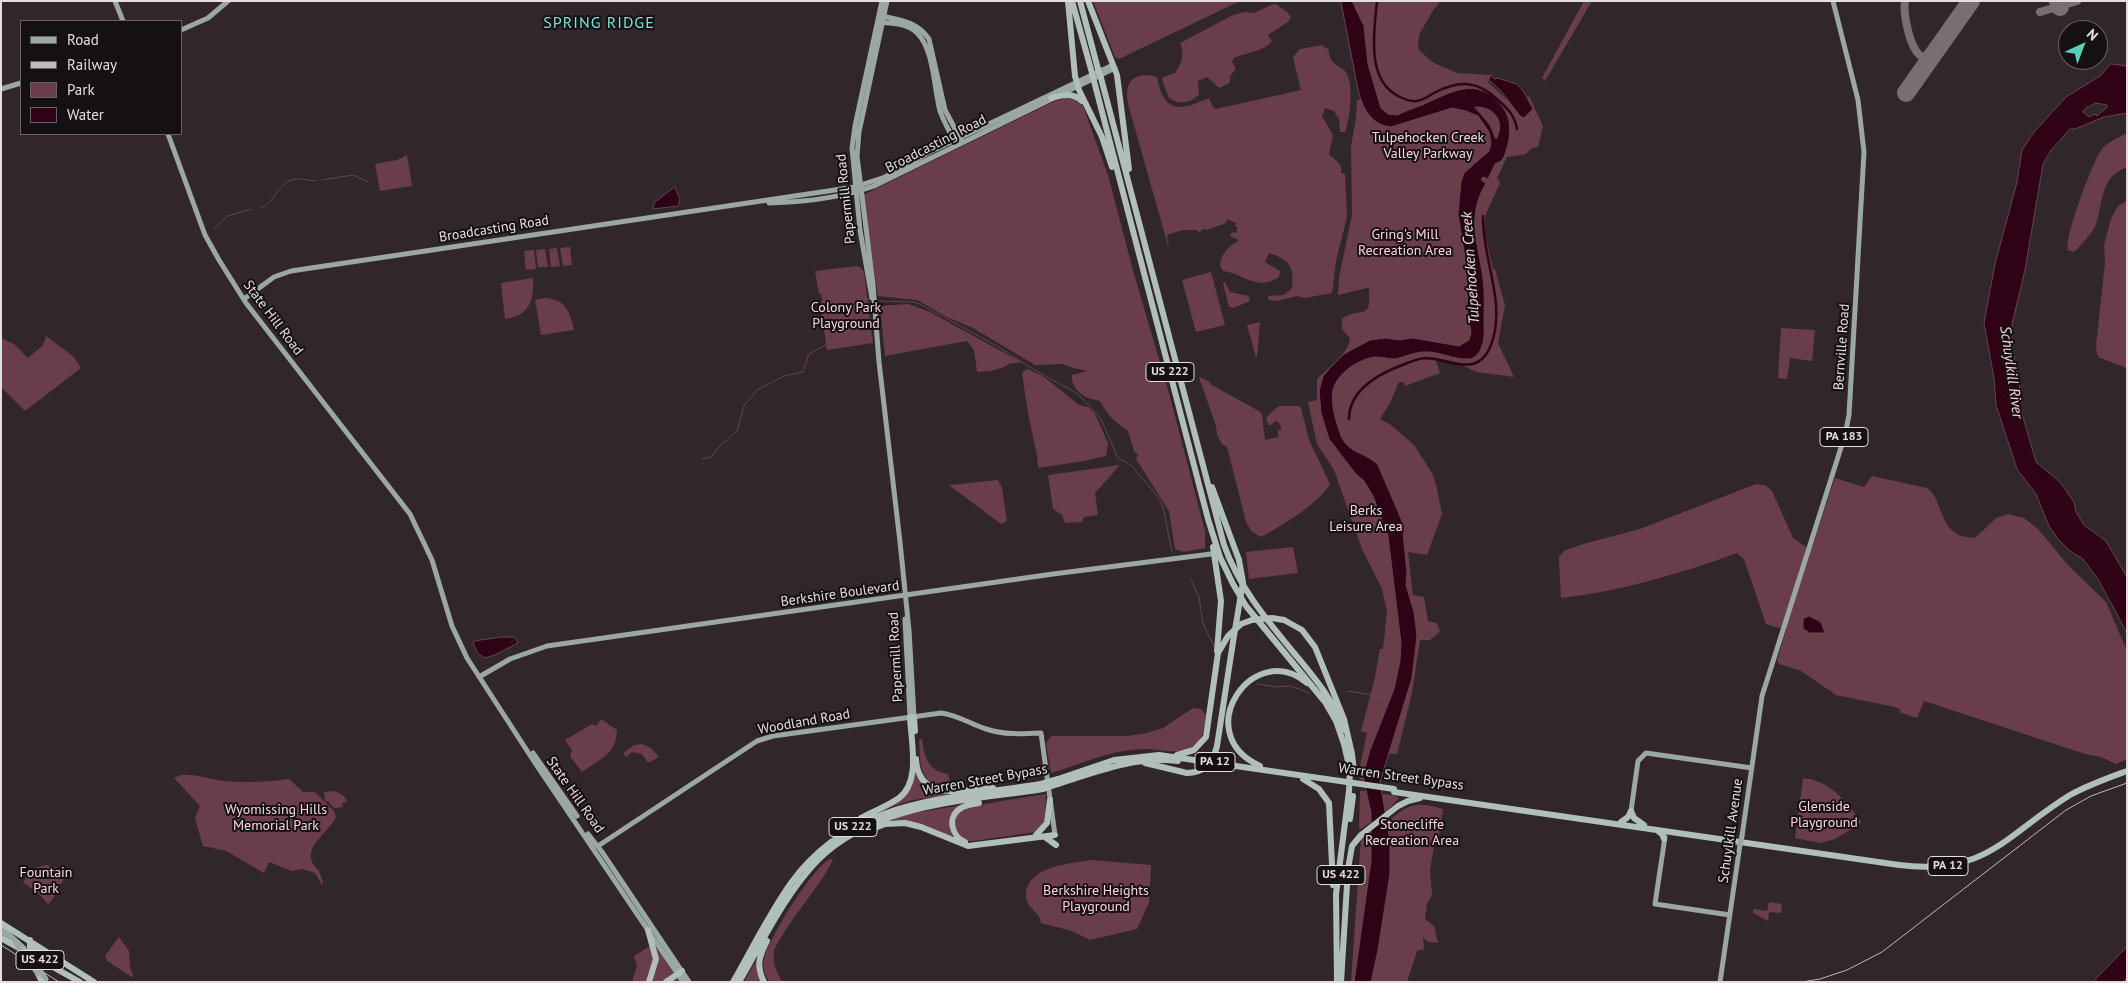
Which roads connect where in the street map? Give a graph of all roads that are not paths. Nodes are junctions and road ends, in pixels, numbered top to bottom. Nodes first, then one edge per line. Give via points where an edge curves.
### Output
1 (115, 1) edge
2 (228, 1) edge
3 (1068, 1) edge
4 (1072, 1) edge
5 (1080, 1) edge
6 (1088, 1) edge
7 (1833, 1) edge
8 (885, 2) edge
9 (881, 18) junction
10 (123, 20) edge
11 (900, 20) junction
12 (182, 30) edge
13 (1114, 67) junction
14 (1097, 80) junction
15 (20, 83) edge
16 (1077, 84) junction
17 (1, 89) edge
18 (1051, 98) junction
19 (1086, 105) junction
20 (168, 135) edge
21 (958, 142) junction
22 (858, 189) junction
23 (1135, 207) junction
24 (1132, 225) junction
25 (244, 299) junction
26 (1194, 430) junction
27 (1208, 520) junction
28 (1211, 554) dead end
29 (904, 596) junction
30 (1215, 670) junction
31 (480, 676) junction
32 (1766, 684) joint
33 (1325, 702) junction
34 (912, 717) junction
35 (1159, 755) junction
36 (1752, 768) junction
37 (1354, 769) junction
38 (2127, 769) edge
39 (1102, 770) junction
40 (1272, 770) junction
41 (1302, 779) junction
42 (1058, 782) junction
43 (1347, 784) junction
44 (1039, 787) junction
45 (1434, 796) junction
46 (1050, 800) junction
47 (1630, 811) junction
48 (1621, 822) junction
49 (1644, 825) junction
50 (1054, 834) joint
51 (1668, 834) junction
52 (1037, 836) junction
53 (1056, 844) dead end
54 (598, 846) junction
55 (819, 860) junction
56 (808, 863) junction
57 (798, 884) junction
58 (1730, 915) junction
59 (1, 923) edge
60 (1337, 925) junction
61 (1, 927) edge
62 (648, 930) junction
63 (1, 931) edge
64 (1, 938) edge
65 (30, 940) junction
66 (38, 974) joint
67 (681, 975) edge
68 (45, 981) edge
69 (80, 982) edge
70 (94, 982) edge
71 (649, 982) edge
72 (666, 982) edge
73 (670, 982) edge
74 (689, 982) edge
75 (733, 982) edge
76 (740, 982) edge
77 (764, 982) edge
78 (1339, 982) edge
79 (1720, 982) edge

1 - 10 main road
2 - 12 main road via 208,18
3 - 16 highway
4 - 14 highway, US 222, bridge via 1092,73
5 - 14 highway, US 222, bridge via 1098,69
6 - 13 highway
7 - 32 main road, Bernville Road / PA 183 via 1858,100 1864,152 1849,415
8 - 9 main road, Papermill Road
8 - 11 main road via 891,15
9 - 11 main road
9 - 21 main road via 918,33 924,44 940,112
9 - 22 main road, Papermill Road via 854,131 852,148
11 - 21 main road via 918,27 929,39 945,110
13 - 16 main road, Broadcasting Road
13 - 23 highway
14 - 23 highway, US 222
14 - 24 highway, US 222
15 - 17 main road
16 - 18 main road, Broadcasting Road
16 - 19 highway
16 - 21 main road, Broadcasting Road
18 - 19 highway via 1072,95
18 - 21 main road, Broadcasting Road
19 - 24 highway via 1102,137
20 - 25 main road, State Hill Road via 205,235
21 - 22 main road, Broadcasting Road via 895,177
22 - 25 main road, Broadcasting Road via 809,200 756,203 291,271 274,277
22 - 29 main road, Papermill Road via 873,284
23 - 26 highway, US 222
24 - 27 highway, US 222
25 - 31 main road, State Hill Road via 414,522 432,560 450,616
26 - 37 highway via 1224,545 1236,576 1330,699 1340,720
26 - 39 highway, US 222, bridge via 1239,560 1243,582 1217,746 1214,757 1205,768 1187,773 1141,763
27 - 30 highway, US 222 via 1220,601
27 - 33 highway via 1225,569 1246,606
28 - 29 main road, Berkshire Boulevard
29 - 31 main road, Berkshire Boulevard via 546,646 510,659
29 - 34 main road, Papermill Road
30 - 35 highway, US 222 via 1208,732 1202,742 1185,754
30 - 37 highway, US 422, bridge via 1218,653 1228,636 1241,624 1272,618 1284,620 1302,630 1315,647 1344,719
31 - 54 main road, State Hill Road
31 - 62 main road, State Hill Road
32 - 36 main road, Schuylkill Avenue / PA 183
33 - 40 highway via 1304,681 1279,672 1255,678 1237,694 1229,714 1232,739 1247,758
33 - 60 highway via 1340,732 1350,770 1338,875
34 - 44 highway via 917,771 928,785 947,791
34 - 46 main road, Woodland Road via 952,714 996,732 1041,733
34 - 54 main road, Woodland Road via 757,741
34 - 56 highway via 913,775 908,790 833,837
35 - 40 highway, Warren Street Bypass / PA 12
35 - 42 highway, Warren Street Bypass / US 222 via 1114,760
36 - 47 main road via 1646,753 1638,761
36 - 58 main road, Schuylkill Avenue / PA 183, bridge
37 - 78 highway, US 422 via 1340,886
38 - 51 highway, Warren Street Bypass / PA 12 via 2074,789 1989,849 1943,863 1907,863
39 - 41 highway, Warren Street Bypass / US 422 via 1130,762 1168,760
39 - 42 highway, Warren Street Bypass / US 222
40 - 43 highway, Warren Street Bypass / PA 12
41 - 43 highway, Warren Street Bypass / PA 12
41 - 60 highway, US 422 via 1321,791 1329,803
42 - 44 highway, Warren Street Bypass / US 222, bridge
43 - 45 highway, Warren Street Bypass / PA 12, bridge
44 - 52 highway via 963,807 954,815 952,824 956,836 967,843
44 - 55 highway, Warren Street Bypass / US 222 via 896,814 845,838
44 - 56 highway, Warren Street Bypass / US 222 via 924,803 879,815 845,832
45 - 48 highway, Warren Street Bypass / PA 12
45 - 51 highway, Warren Street Bypass / PA 12
45 - 78 highway via 1398,806 1360,835 1352,846
46 - 50 main road
46 - 52 highway via 1047,823
47 - 48 highway
47 - 49 highway
48 - 49 highway, Warren Street Bypass / PA 12
49 - 51 highway, Warren Street Bypass / PA 12
50 - 52 highway
51 - 58 main road via 1654,904
52 - 53 highway
52 - 55 highway via 968,846 917,826 890,823 860,834
54 - 67 main road, State Hill Road
55 - 57 highway, Warren Street Bypass / US 222
56 - 75 highway, Warren Street Bypass / US 222 via 791,884
57 - 76 highway, Warren Street Bypass / US 222
57 - 77 highway via 760,957 759,970
58 - 79 main road, Schuylkill Avenue / PA 183
59 - 65 highway, US 422
60 - 78 highway, US 422
61 - 68 main road, bridge via 24,948
62 - 67 main road, State Hill Road
62 - 71 highway via 656,959
63 - 66 main road, bridge via 14,942
64 - 69 highway, US 422
65 - 69 highway via 33,950
65 - 70 highway, US 422
66 - 68 highway
67 - 72 highway
67 - 73 highway
67 - 74 main road, State Hill Road

